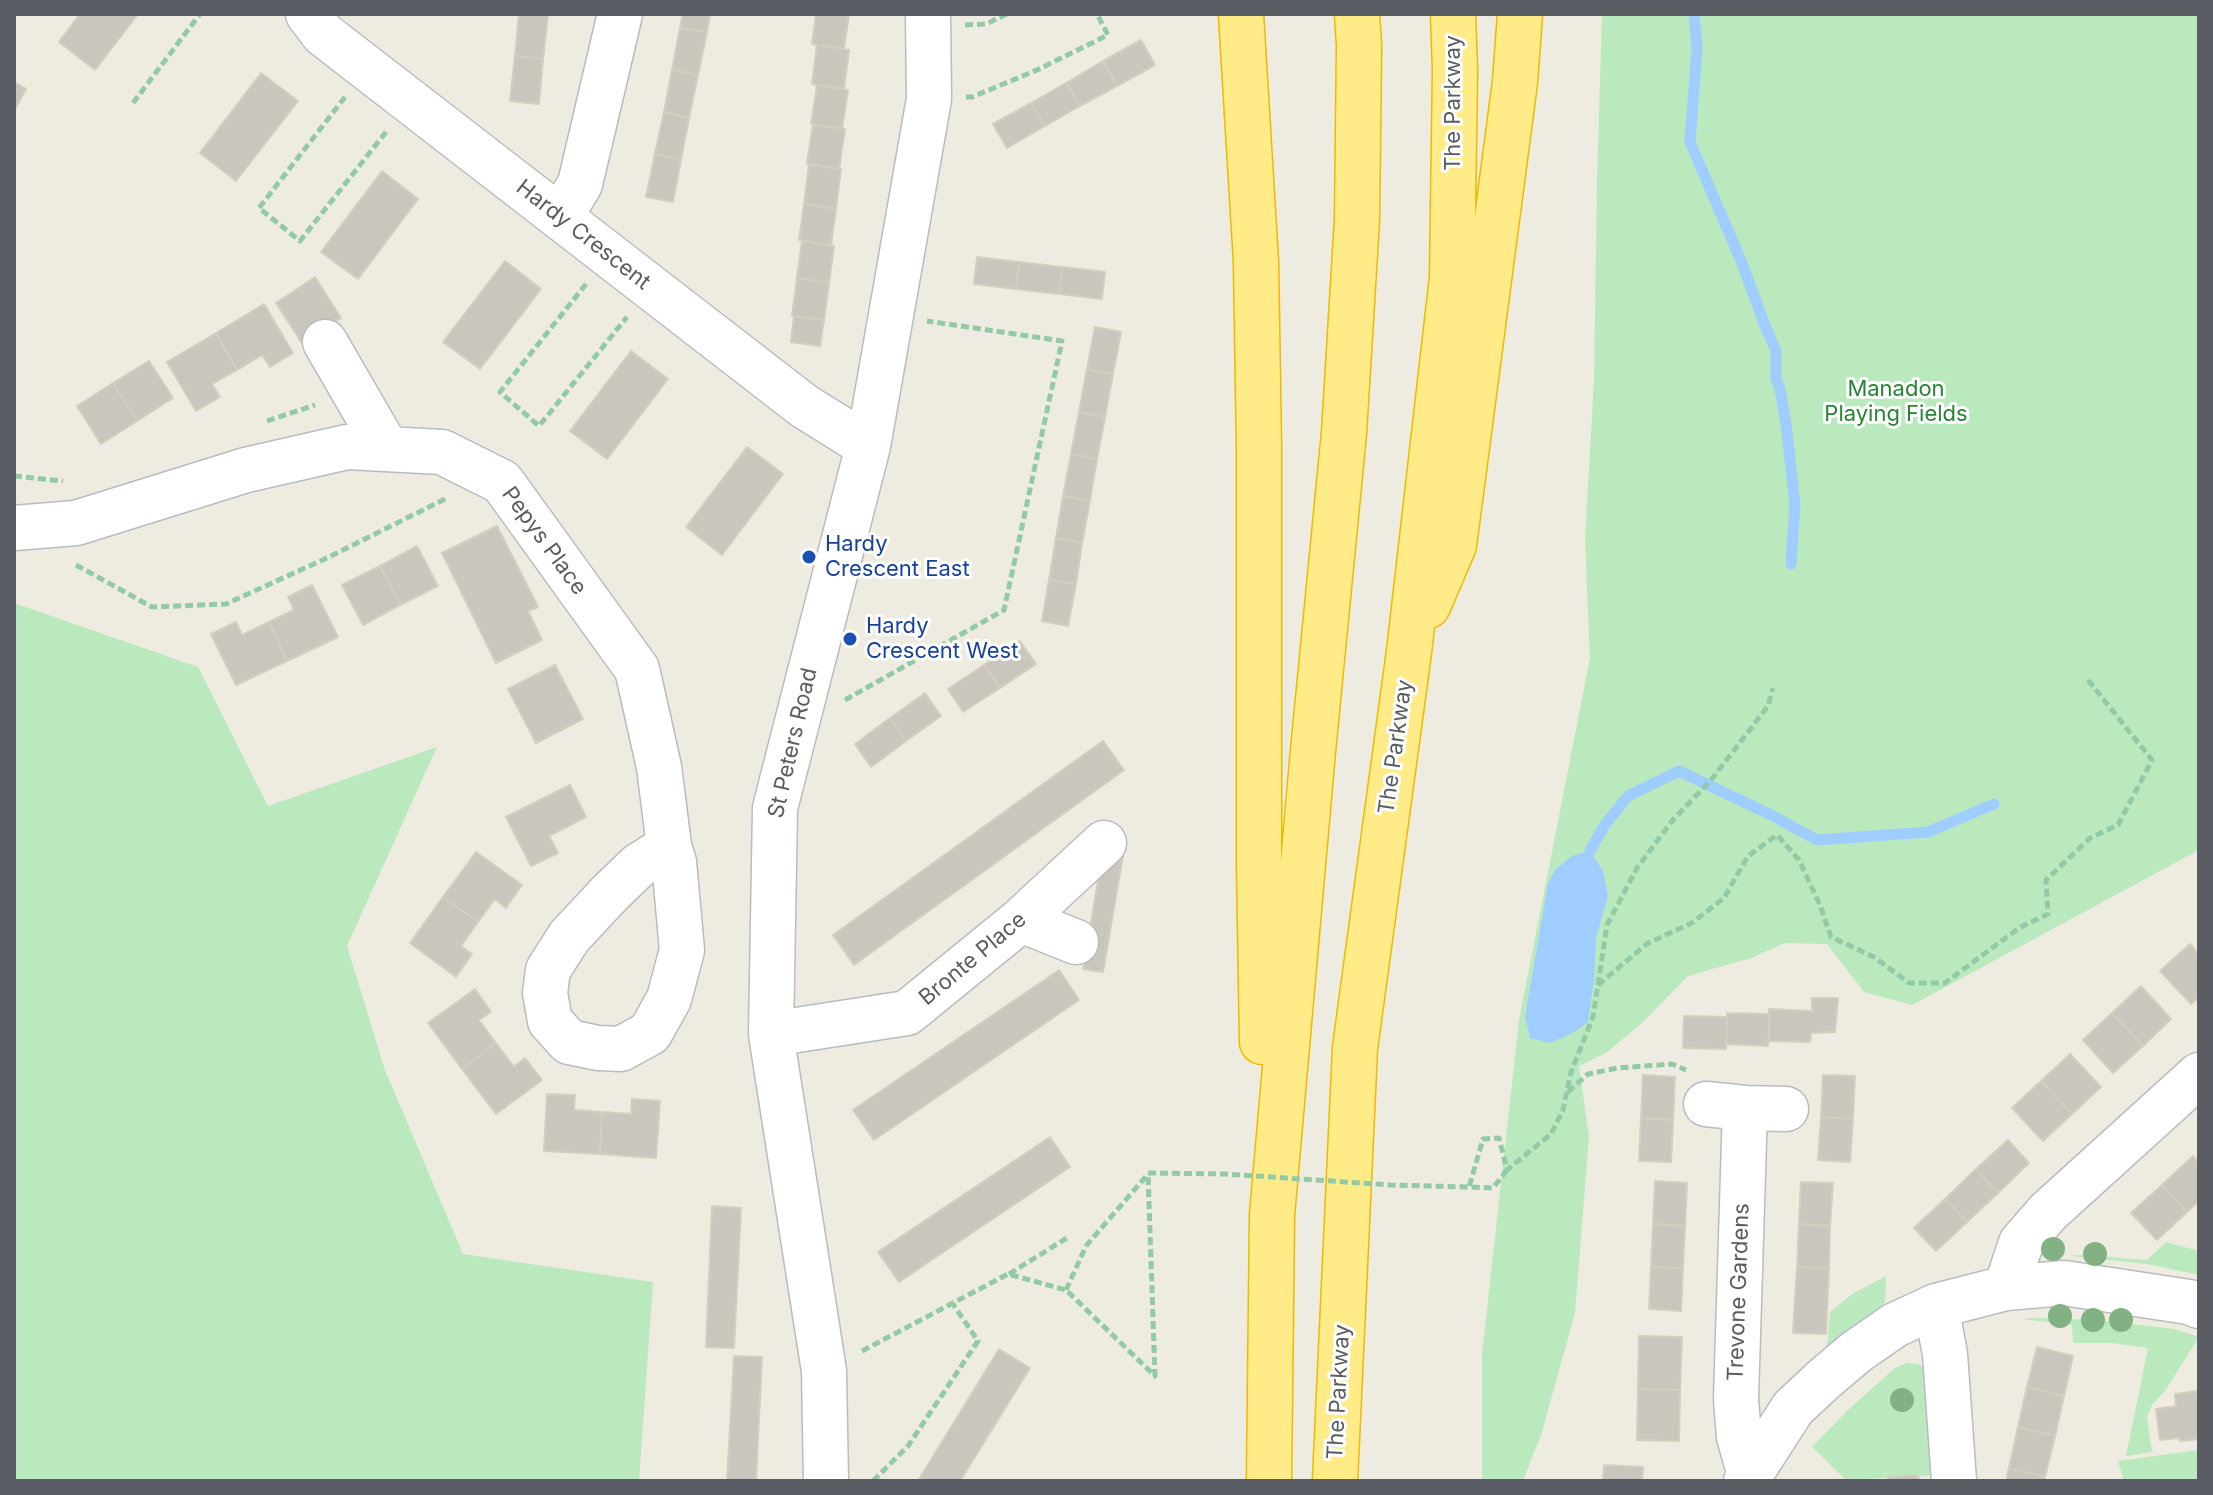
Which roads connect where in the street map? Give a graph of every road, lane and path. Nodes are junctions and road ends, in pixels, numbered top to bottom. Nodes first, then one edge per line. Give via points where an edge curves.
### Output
1 (200, 14) edge
2 (308, 14) edge
3 (620, 14) edge
4 (928, 14) edge
5 (1097, 14) edge
6 (1241, 14) edge
7 (1357, 14) edge
8 (1453, 14) edge
9 (1520, 14) edge
10 (367, 68) junction
11 (929, 99) junction
12 (411, 102) junction
13 (133, 103) dead end
14 (560, 217) junction
15 (609, 255) junction
16 (651, 288) junction
17 (891, 316) junction
18 (325, 342) dead end
19 (868, 446) junction
20 (387, 449) junction
21 (491, 477) junction
22 (31, 527) edge
23 (1409, 652) junction
24 (2088, 680) dead end
25 (1773, 688) dead end
26 (795, 729) junction
27 (1104, 843) dead end
28 (669, 846) dead end
29 (1021, 920) junction
30 (1076, 942) dead end
31 (1598, 985) junction
32 (771, 1034) junction
33 (2199, 1075) edge
34 (1567, 1093) junction
35 (1746, 1107) joint
36 (1507, 1170) junction
37 (1148, 1173) junction
38 (1469, 1187) junction
39 (1067, 1238) dead end
40 (1008, 1274) junction
41 (2006, 1288) junction
42 (1066, 1290) junction
43 (953, 1304) junction
44 (1936, 1306) junction
45 (2199, 1306) edge
46 (824, 1371) junction
47 (1268, 1432) junction
48 (1748, 1478) edge
49 (826, 1481) edge
50 (873, 1481) edge
51 (1269, 1481) edge
52 (1335, 1481) edge
53 (1954, 1481) edge

1 - 13 path
2 - 10 street, Hardy Crescent via 323,34
3 - 14 street via 580,184
4 - 11 street, St Peters Road
5 - 11 path via 1108,35 972,97
6 - 47 highway via 1256,262
7 - 47 highway via 1357,220 1346,402 1272,1215
8 - 23 highway, The Parkway via 1452,278
9 - 23 highway via 1454,545
10 - 12 street, Hardy Crescent
10 - 12 path via 259,208 300,241
11 - 17 street, St Peters Road
12 - 14 street, Hardy Crescent
14 - 15 street, Hardy Crescent
15 - 16 street, Hardy Crescent
15 - 16 path via 500,392 539,426
16 - 19 street, Hardy Crescent via 804,406
17 - 19 street, St Peters Road
17 - 26 path via 1062,341 1004,610
18 - 20 street
19 - 26 street, St Peters Road
20 - 21 street, Pepys Place via 442,452
20 - 22 street, Pepys Place via 347,447 246,470 76,523
21 - 22 path via 226,604 152,607 74,564
21 - 28 street, Pepys Place via 502,482 637,669 659,767
23 - 52 highway, The Parkway via 1355,1048
24 - 31 path via 2152,760 2118,825 2090,838 2046,880 2048,914 2019,928 1945,983 1909,983 1874,957 1831,937 1799,860 1777,835 1748,856 1724,898 1692,923 1648,943
25 - 31 path via 1768,706 1637,868 1607,925
26 - 32 street, St Peters Road via 775,808
27 - 29 street, Bronte Place
29 - 30 street
29 - 32 street, Bronte Place via 907,1013
31 - 34 path via 1593,1017
32 - 46 street, St Peters Road
33 - 41 street via 2048,1212 2021,1243
34 - 35 path via 1588,1074 1672,1064 1700,1085
34 - 36 path via 1551,1134
35 - 48 street, Trevone Gardens via 1736,1399
36 - 38 path via 1493,1188
36 - 38 path via 1499,1138 1483,1139
37 - 38 path, bridge
37 - 42 path via 1086,1246
37 - 42 path via 1155,1376
39 - 40 path
40 - 42 path
40 - 43 path
41 - 44 street
41 - 45 street via 2064,1283
43 - 46 path
43 - 50 path via 978,1341 908,1446
44 - 48 street via 1895,1325 1823,1380 1793,1408
44 - 53 street via 1945,1354
46 - 49 street, St Peters Road
47 - 51 highway

